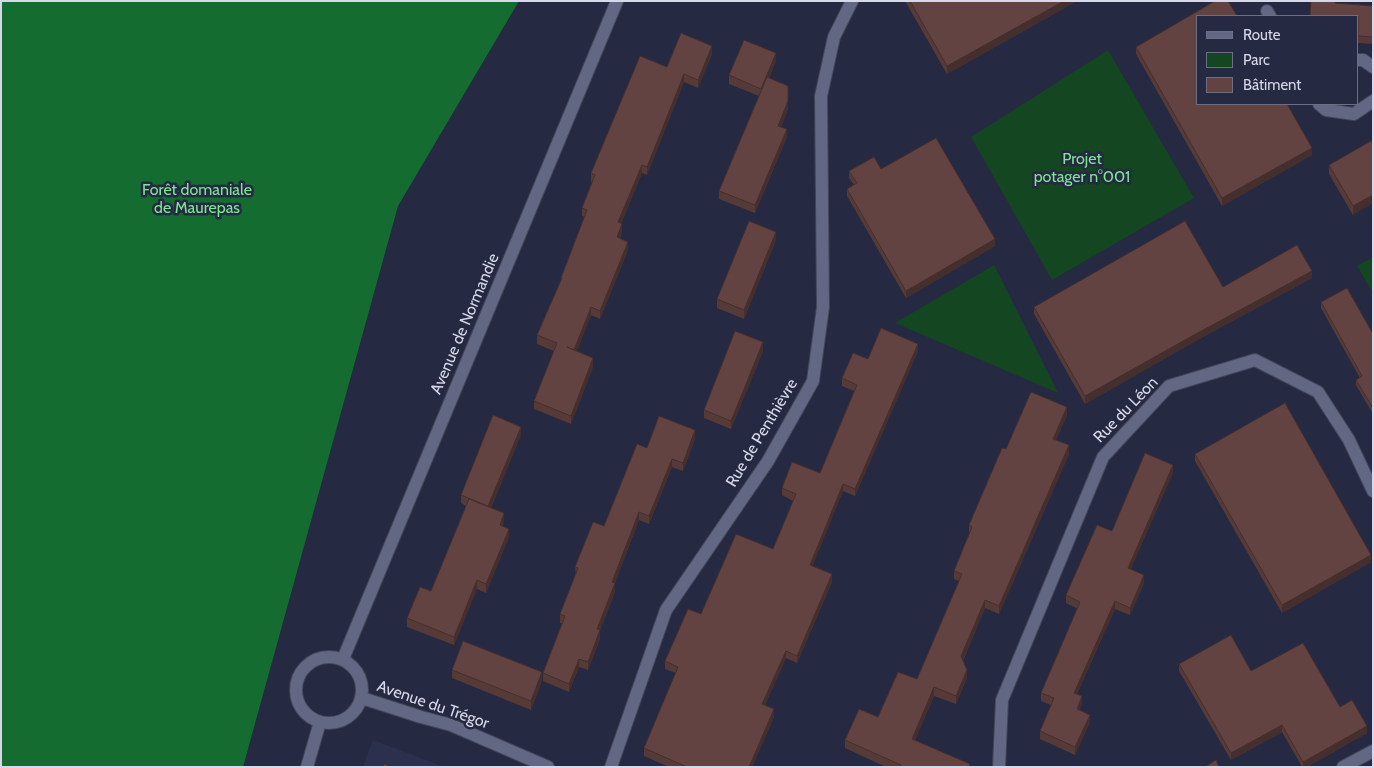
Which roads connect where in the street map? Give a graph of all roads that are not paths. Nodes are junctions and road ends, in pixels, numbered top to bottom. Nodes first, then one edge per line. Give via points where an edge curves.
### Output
1 (617, 1) edge
2 (852, 1) edge
3 (1359, 60) edge
4 (1373, 67) edge
5 (1373, 101) edge
6 (1319, 105) edge
7 (1373, 491) edge
8 (343, 659) junction
9 (362, 698) junction
10 (320, 722) junction
11 (1373, 751) edge
12 (307, 767) edge
13 (548, 767) edge
14 (611, 767) edge
15 (999, 767) edge
16 (1343, 767) edge

1 - 8 street, Avenue de Normandie
2 - 14 street, Rue de Penthièvre via 834,37 821,96 823,307 813,382 768,461 666,610
3 - 4 street
5 - 6 street via 1354,114 1326,110
7 - 15 street, Rue du Léon via 1349,440 1318,392 1255,360 1169,386 1103,457 1002,700
8 - 9 street via 357,671 363,688
8 - 10 street via 323,656 313,660 299,674 296,684 299,704 304,712
9 - 10 street via 350,716 336,722
9 - 13 street, Avenue du Trégor via 450,725
10 - 12 street
11 - 16 street

